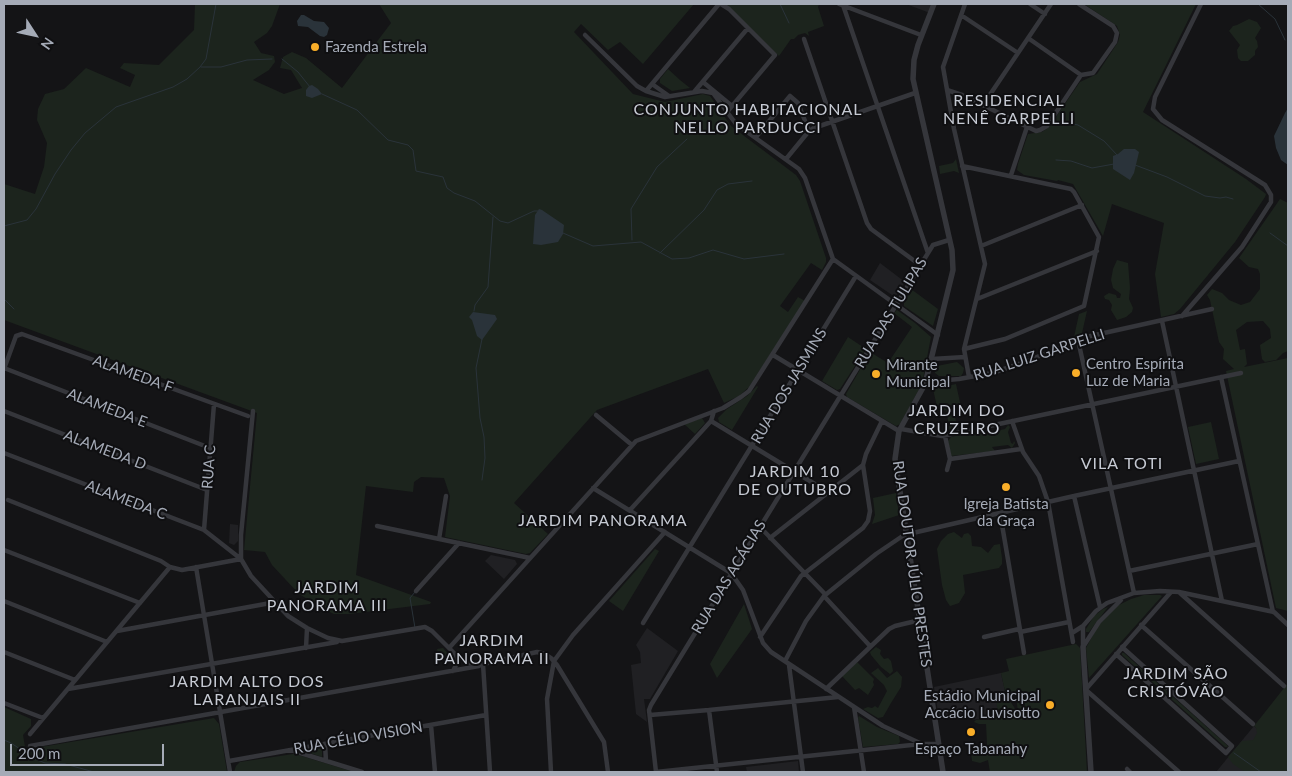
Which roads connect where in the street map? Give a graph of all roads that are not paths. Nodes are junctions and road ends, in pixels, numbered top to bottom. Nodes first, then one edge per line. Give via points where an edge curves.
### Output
1 (720, 4) edge
2 (841, 4) edge
3 (934, 4) edge
4 (965, 4) edge
5 (1030, 4) edge
6 (1051, 4) edge
7 (1079, 4) edge
8 (1201, 4) edge
9 (1045, 14) junction
10 (961, 15) junction
11 (748, 28) junction
12 (585, 35) dead end
13 (921, 35) junction
14 (1028, 38) junction
15 (804, 39) dead end
16 (1018, 53) junction
17 (1081, 75) junction
18 (703, 82) junction
19 (652, 84) junction
20 (947, 90) junction
21 (646, 91) junction
22 (694, 93) junction
23 (915, 93) junction
24 (670, 97) junction
25 (983, 105) junction
26 (732, 106) junction
27 (877, 106) junction
28 (726, 112) junction
29 (832, 121) junction
30 (1027, 127) junction
31 (810, 130) junction
32 (756, 137) junction
33 (786, 159) junction
34 (962, 166) junction
35 (1011, 176) junction
36 (1082, 205) junction
37 (949, 240) junction
38 (924, 243) junction
39 (933, 245) junction
40 (981, 246) junction
41 (1097, 251) junction
42 (928, 253) junction
43 (833, 259) junction
44 (920, 265) junction
45 (856, 276) junction
46 (977, 299) junction
47 (896, 305) junction
48 (1212, 309) dead end
49 (1182, 316) junction
50 (1162, 321) junction
51 (938, 335) junction
52 (1078, 340) junction
53 (964, 349) junction
54 (773, 355) junction
55 (965, 357) junction
56 (932, 358) junction
57 (4, 368) edge
58 (798, 370) junction
59 (1241, 373) dead end
60 (969, 377) junction
61 (1221, 377) junction
62 (925, 382) junction
63 (1176, 386) junction
64 (840, 396) junction
65 (214, 404) junction
66 (1092, 404) junction
67 (714, 410) junction
68 (4, 411) edge
69 (253, 411) dead end
70 (596, 415) dead end
71 (248, 416) dead end
72 (711, 421) junction
73 (882, 421) junction
74 (1012, 421) junction
75 (900, 430) junction
76 (945, 436) junction
77 (632, 446) junction
78 (752, 446) junction
79 (210, 448) junction
80 (1021, 449) junction
81 (4, 453) edge
82 (950, 459) junction
83 (1239, 461) junction
84 (863, 465) junction
85 (947, 470) dead end
86 (1194, 470) junction
87 (794, 471) junction
88 (593, 488) junction
89 (1110, 488) junction
90 (207, 490) junction
91 (828, 492) junction
92 (446, 496) dead end
93 (1074, 496) junction
94 (8, 500) dead end
95 (1048, 502) junction
96 (630, 510) junction
97 (1000, 513) junction
98 (377, 526) dead end
99 (760, 526) junction
100 (204, 530) junction
101 (665, 532) junction
102 (906, 534) junction
103 (770, 538) junction
104 (439, 539) junction
105 (459, 543) junction
106 (1258, 544) junction
107 (690, 547) junction
108 (4, 550) edge
109 (1212, 554) junction
110 (530, 558) junction
111 (241, 559) junction
112 (170, 567) junction
113 (196, 567) junction
114 (1129, 571) junction
115 (731, 573) junction
116 (804, 573) junction
117 (416, 591) dead end
118 (1171, 592) junction
119 (1179, 592) junction
120 (1134, 593) junction
121 (824, 595) junction
122 (1124, 597) junction
123 (4, 601) edge
124 (1222, 601) junction
125 (276, 602) junction
126 (140, 603) junction
127 (1100, 608) junction
128 (1273, 612) junction
129 (204, 616) junction
130 (920, 620) junction
131 (1070, 622) junction
132 (643, 623) dead end
133 (1141, 625) junction
134 (1288, 625) edge
135 (1083, 626) junction
136 (307, 628) junction
137 (117, 630) junction
138 (1020, 630) junction
139 (1072, 633) junction
140 (760, 637) junction
141 (984, 637) dead end
142 (1083, 638) junction
143 (342, 641) junction
144 (107, 642) junction
145 (870, 646) junction
146 (1084, 647) junction
147 (306, 648) junction
148 (449, 648) junction
149 (1122, 648) junction
150 (4, 652) edge
151 (1024, 653) dead end
152 (1116, 654) junction
153 (456, 655) junction
154 (554, 661) junction
155 (787, 663) junction
156 (212, 664) junction
157 (483, 664) junction
158 (453, 672) junction
159 (75, 680) junction
160 (1284, 686) dead end
161 (68, 689) junction
162 (826, 689) junction
163 (1086, 689) junction
164 (838, 697) junction
165 (794, 701) junction
166 (4, 703) edge
167 (854, 707) junction
168 (709, 710) junction
169 (220, 712) junction
170 (486, 715) junction
171 (650, 715) junction
172 (43, 718) junction
173 (1253, 724) dead end
174 (432, 725) junction
175 (30, 734) dead end
176 (902, 735) junction
177 (325, 744) junction
178 (922, 744) junction
179 (939, 744) junction
180 (30, 746) dead end
181 (900, 746) junction
182 (292, 750) junction
183 (860, 750) junction
184 (801, 756) junction
185 (229, 760) junction
186 (326, 761) junction
187 (716, 765) junction
188 (230, 772) edge
189 (362, 772) edge
190 (435, 772) edge
191 (490, 772) edge
192 (551, 772) edge
193 (608, 772) edge
194 (656, 772) edge
195 (717, 772) edge
196 (803, 772) edge
197 (864, 772) edge
198 (943, 772) edge
199 (1091, 772) edge
200 (1179, 772) edge

1 - 11 street
1 - 19 street
2 - 13 street
2 - 27 street
3 - 13 street, RUA DOUTOR JÚLIO PRESTES
4 - 10 street
5 - 9 street
6 - 9 street
7 - 17 street via 1113,26 1117,37 1095,72
8 - 49 street via 1155,97 1153,109 1162,120 1265,185 1271,195 1270,202 1242,246
9 - 14 street
10 - 16 street
10 - 20 street via 943,64
11 - 18 street
11 - 26 street via 775,55
12 - 21 street
13 - 23 street, RUA DOUTOR JÚLIO PRESTES via 913,66
14 - 16 street
14 - 17 street
15 - 29 street
16 - 25 street
17 - 30 street via 1047,126 1036,131
18 - 22 street
18 - 26 street
19 - 21 street
19 - 24 street
20 - 25 street
20 - 34 street
21 - 24 street
22 - 24 street
22 - 28 street via 702,90 713,93
23 - 27 street
23 - 37 street, RUA DOUTOR JÚLIO PRESTES
25 - 30 street
26 - 28 street
27 - 29 street
27 - 38 street
28 - 32 street via 736,124
29 - 31 street
29 - 44 street via 868,225
30 - 35 street
31 - 32 street via 798,104 790,96
31 - 33 street
32 - 33 street
33 - 43 street via 804,175
34 - 35 street
34 - 40 street
35 - 36 street via 1067,187
36 - 40 street
36 - 41 street via 1098,234
37 - 39 street, RUA DAS TULIPAS
37 - 51 street, RUA DOUTOR JÚLIO PRESTES via 953,257 952,277
38 - 39 street
38 - 42 street
39 - 42 street, RUA DAS TULIPAS
40 - 46 street via 984,270
41 - 46 street
41 - 53 street via 1084,306 1005,339
42 - 44 street, RUA DAS TULIPAS
43 - 45 street
43 - 54 street
44 - 47 street, RUA DAS TULIPAS
45 - 47 street
45 - 58 street, RUA DOS JASMINS
46 - 53 street
47 - 51 street
47 - 64 street, RUA DAS TULIPAS
48 - 49 street, RUA LUIZ GARPELLI
49 - 50 street, RUA LUIZ GARPELLI
50 - 52 street, RUA LUIZ GARPELLI
50 - 63 street
51 - 56 street, RUA DOUTOR JÚLIO PRESTES
52 - 60 street, RUA LUIZ GARPELLI via 1012,366
52 - 66 street
53 - 55 street
54 - 58 street
54 - 67 street via 747,393
55 - 56 street
55 - 60 street
56 - 62 street, RUA DOUTOR JÚLIO PRESTES
57 - 65 street, ALAMEDA F via 19,334
57 - 79 street, ALAMEDA E
58 - 64 street
58 - 78 street, RUA DOS JASMINS
59 - 61 street
60 - 62 street, RUA LUIZ GARPELLI
61 - 63 street
61 - 83 street
62 - 75 street, RUA DOUTOR JÚLIO PRESTES
63 - 66 street
63 - 86 street
64 - 73 street
64 - 87 street, RUA DAS ACÁCIAS
65 - 71 street, ALAMEDA F
65 - 79 street, RUA C
66 - 74 street
66 - 89 street
67 - 72 street
67 - 77 street via 641,438
68 - 90 street, ALAMEDA D
69 - 111 street
70 - 77 street
72 - 78 street
72 - 96 street
73 - 75 street
73 - 84 street
74 - 76 street
74 - 80 street
75 - 76 street
75 - 102 street, RUA DOUTOR JÚLIO PRESTES via 896,462
76 - 82 street
77 - 88 street
78 - 87 street
78 - 107 street, RUA DOS JASMINS
79 - 90 street, RUA C
80 - 82 street
80 - 95 street via 1038,474
81 - 100 street, ALAMEDA C
82 - 85 street
83 - 86 street
83 - 106 street
84 - 91 street
84 - 116 street via 870,511 868,521
86 - 89 street
86 - 109 street
87 - 91 street
87 - 99 street, RUA DAS ACÁCIAS
88 - 96 street
88 - 110 street
89 - 93 street
89 - 114 street
90 - 100 street, RUA C
91 - 103 street
92 - 104 street
93 - 95 street
93 - 127 street
94 - 112 street via 161,560
95 - 97 street
95 - 131 street
96 - 101 street
97 - 102 street
97 - 138 street
98 - 104 street
99 - 103 street
99 - 115 street, RUA DAS ACÁCIAS
100 - 111 street, ALAMEDA C
101 - 107 street
101 - 154 street via 573,634
102 - 121 street
102 - 130 street, RUA DOUTOR JÚLIO PRESTES
103 - 116 street
104 - 105 street
105 - 110 street
105 - 117 street
106 - 109 street
106 - 128 street
107 - 115 street
107 - 132 street, RUA DOS JASMINS
108 - 126 street
109 - 114 street
109 - 124 street
110 - 148 street
111 - 113 street
111 - 125 street via 251,576
112 - 113 street via 182,570
112 - 126 street
113 - 129 street
114 - 120 street
115 - 140 street via 743,590
115 - 171 street, RUA DAS ACÁCIAS via 650,707
116 - 121 street
116 - 140 street
118 - 119 street
118 - 120 street
118 - 133 street
119 - 124 street
119 - 160 street
120 - 122 street
121 - 145 street
121 - 155 street via 809,616
122 - 127 street
122 - 146 street via 1103,617
123 - 144 street
124 - 128 street
125 - 129 street
125 - 136 street via 288,616
126 - 137 street
127 - 135 street
128 - 134 street
129 - 137 street
129 - 156 street
130 - 145 street via 892,627
130 - 179 street, RUA DOUTOR JÚLIO PRESTES
131 - 138 street
131 - 139 street
133 - 149 street
133 - 173 street
135 - 139 street
135 - 142 street
136 - 143 street
136 - 147 street
137 - 144 street
138 - 141 street
138 - 151 street
139 - 142 street via 1073,641
140 - 155 street via 768,650
142 - 146 street
143 - 147 street
143 - 148 street via 425,627
144 - 159 street
145 - 162 street
146 - 163 street
147 - 156 street
148 - 153 street
149 - 152 street
149 - 152 street via 1232,746 1226,752
150 - 159 street
152 - 163 street
153 - 157 street via 468,663
153 - 158 street
154 - 157 street via 537,652
154 - 192 street via 547,703
154 - 193 street via 605,744
155 - 162 street
155 - 165 street
156 - 161 street
156 - 169 street
157 - 158 street
157 - 170 street
158 - 169 street
159 - 161 street
161 - 172 street
162 - 164 street
163 - 199 street
163 - 200 street
164 - 165 street
164 - 167 street
165 - 168 street
165 - 184 street
166 - 172 street
167 - 176 street
167 - 183 street
168 - 171 street
168 - 187 street
169 - 180 street
169 - 185 street
170 - 174 street, RUA CÉLIO VISION
170 - 191 street
171 - 194 street
172 - 175 street
174 - 177 street, RUA CÉLIO VISION
174 - 190 street
176 - 178 street
176 - 181 street
177 - 182 street, RUA CÉLIO VISION
177 - 186 street
178 - 179 street
178 - 181 street
179 - 198 street, RUA DOUTOR JÚLIO PRESTES
181 - 183 street
182 - 185 street, RUA CÉLIO VISION
182 - 186 street
183 - 184 street
183 - 197 street
184 - 187 street
184 - 196 street
185 - 188 street
186 - 189 street
187 - 194 street
187 - 195 street

